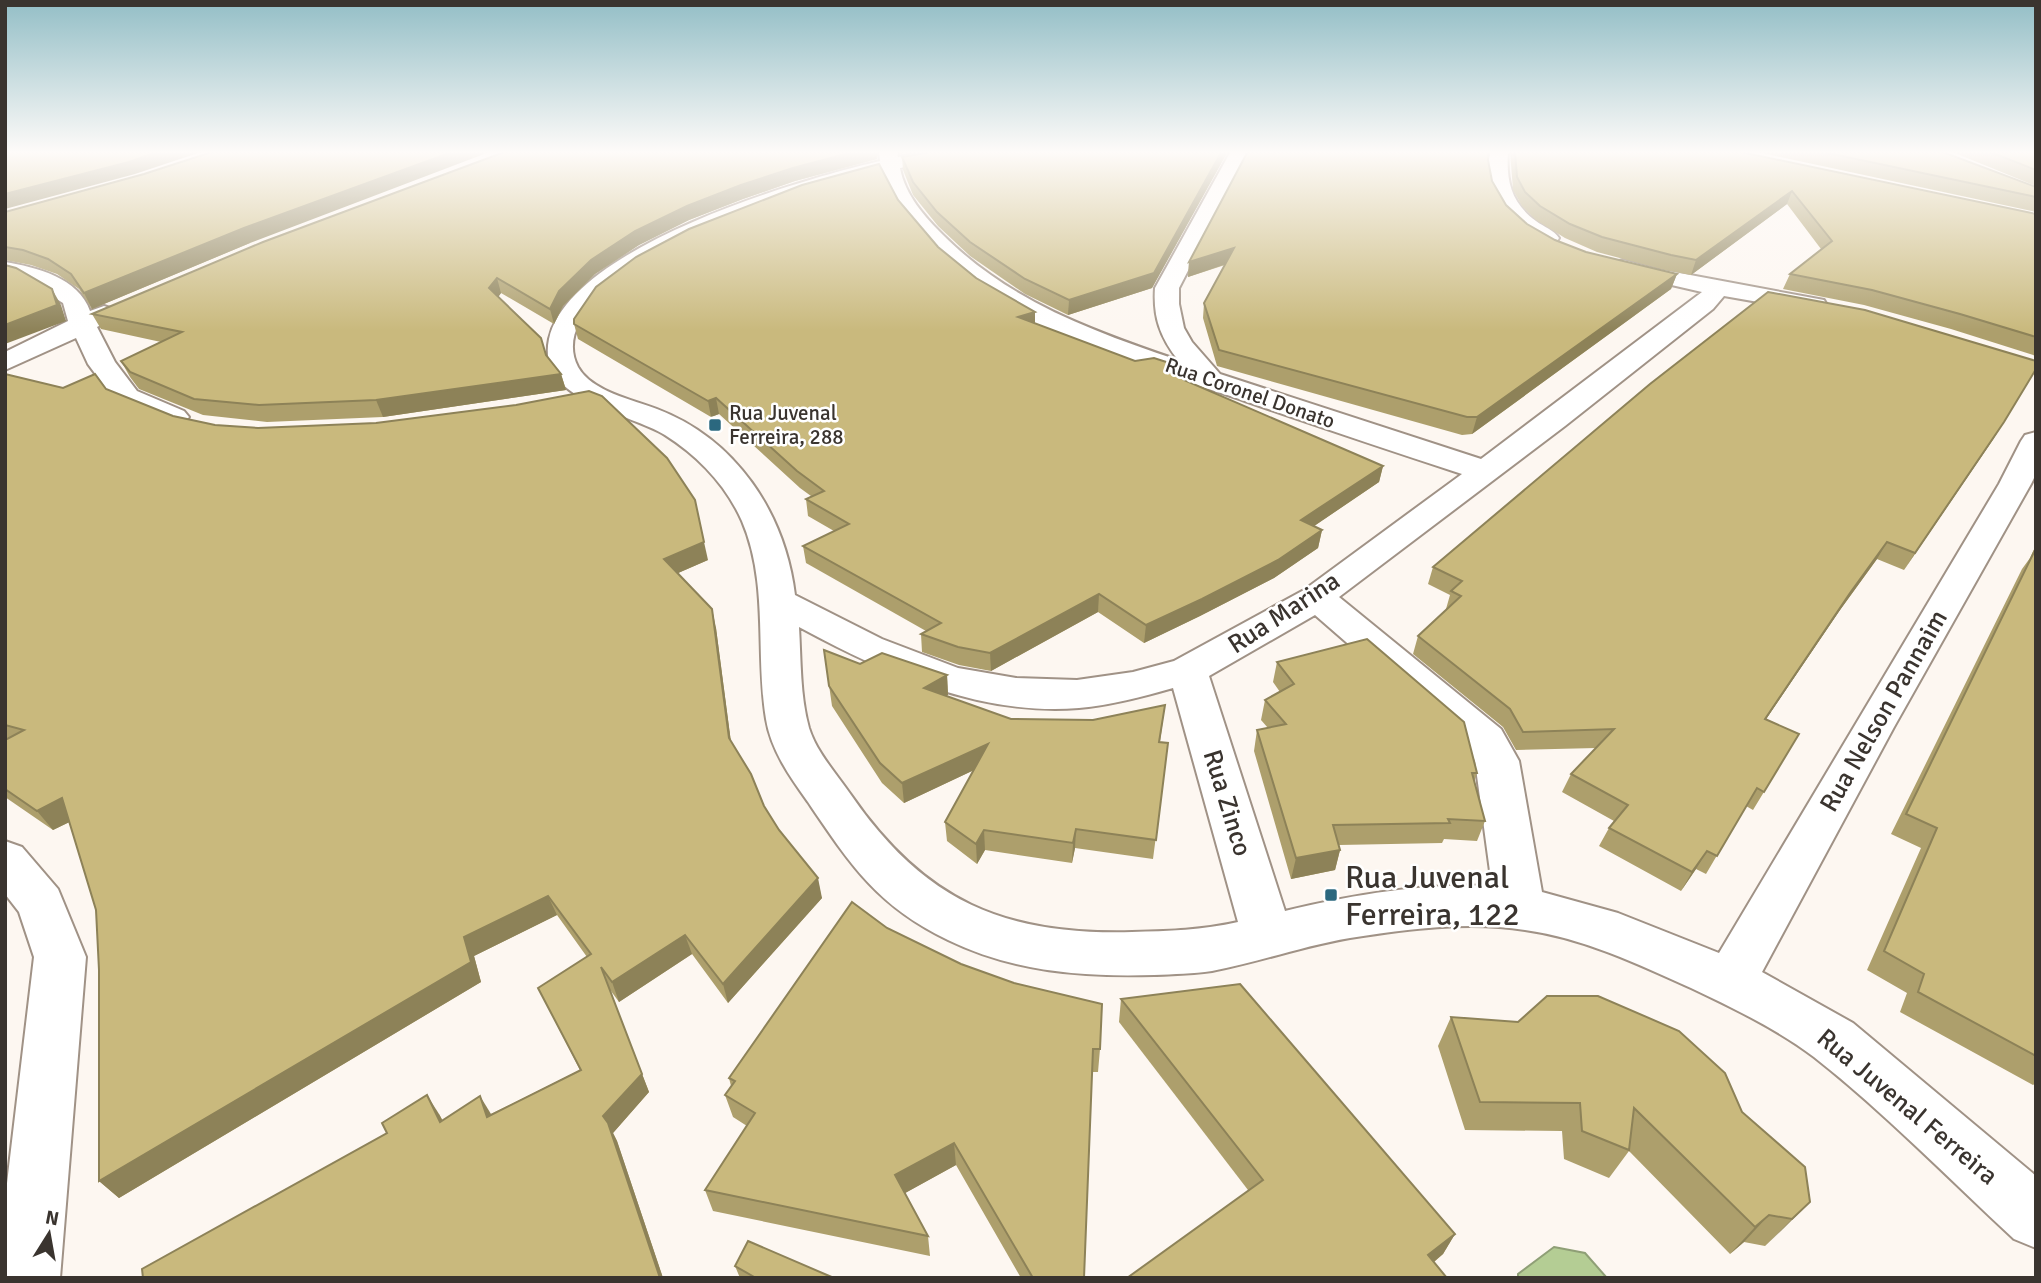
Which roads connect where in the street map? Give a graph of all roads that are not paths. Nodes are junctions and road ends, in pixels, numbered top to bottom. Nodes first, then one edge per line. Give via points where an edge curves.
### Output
1 (738, 211) edge
2 (911, 211) edge
3 (1209, 211) edge
4 (1512, 211) edge
5 (1568, 248) edge
6 (1602, 262) edge
7 (5, 269) edge
8 (1718, 288) junction
9 (120, 307) edge
10 (1843, 312) edge
11 (82, 324) junction
12 (5, 362) edge
13 (1211, 380) junction
14 (596, 396) junction
15 (559, 403) edge
16 (204, 427) edge
17 (2036, 441) edge
18 (1485, 471) junction
19 (1317, 598) junction
20 (778, 601) junction
21 (1188, 671) junction
22 (5, 860) edge
23 (1520, 910) junction
24 (1267, 935) junction
25 (1730, 981) junction
26 (2036, 1217) edge
27 (28, 1278) edge

1 - 14 street, Rua Juvenal Ferreira via 671,238 581,302 566,322 558,351 569,374
2 - 13 street, Rua Coronel Donato via 939,246 972,275 1047,320
3 - 13 street via 1167,288 1165,310 1174,338
4 - 5 street via 1527,226
6 - 8 street
7 - 11 street via 33,274 74,299
8 - 10 street
8 - 18 street, Rua Marina via 1704,304
9 - 11 street
11 - 12 street
11 - 16 street via 127,397
13 - 18 street, Rua Coronel Donato
14 - 15 street
14 - 20 street, Rua Juvenal Ferreira via 664,423 725,469 752,508 772,553
17 - 25 street, Rua Nelson Pannaim
18 - 19 street, Rua Marina
19 - 21 street, Rua Marina
19 - 23 street via 1474,728 1491,748 1497,761
20 - 21 street, Rua Marina via 868,648 951,680 1016,692 1077,694 1133,686
20 - 24 street, Rua Juvenal Ferreira via 787,726 799,758 871,858 915,898 973,929 1028,949 1089,955 1205,950
21 - 24 street, Rua Zinco
22 - 27 street via 41,903 60,957
23 - 24 street, Rua Juvenal Ferreira via 1422,910
23 - 25 street, Rua Juvenal Ferreira via 1561,917 1633,940
25 - 26 street, Rua Juvenal Ferreira via 1828,1037 1932,1122

